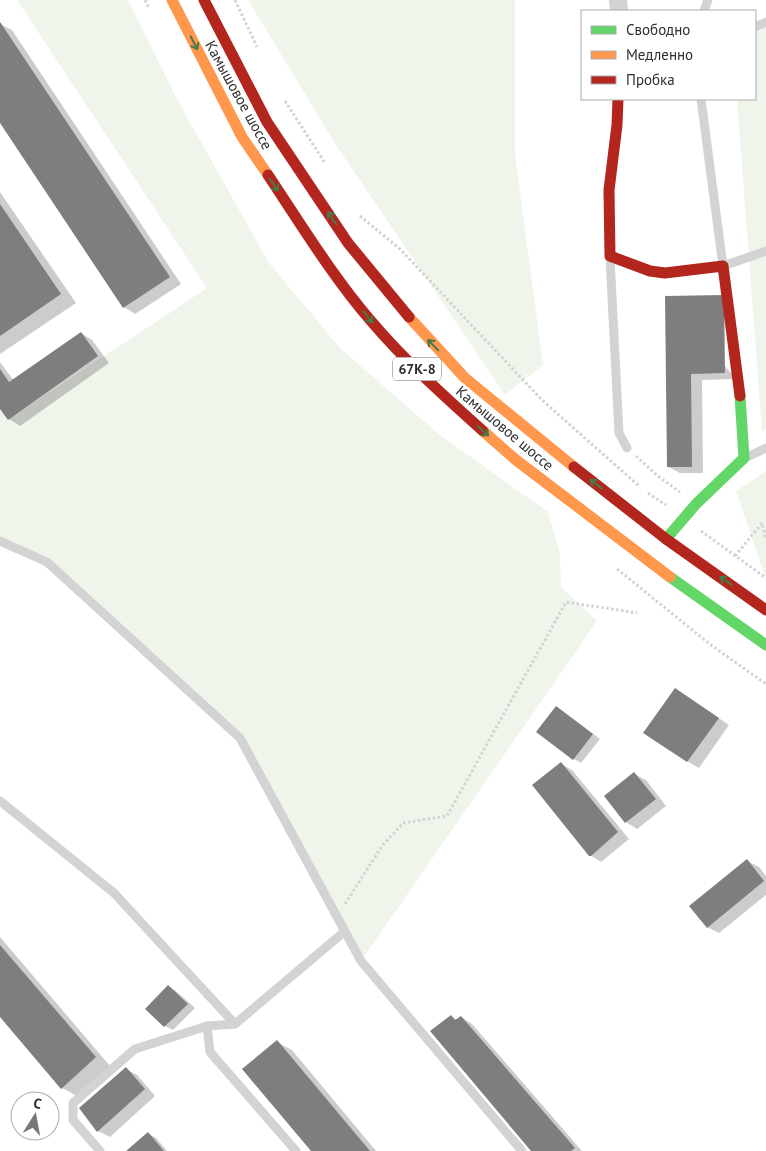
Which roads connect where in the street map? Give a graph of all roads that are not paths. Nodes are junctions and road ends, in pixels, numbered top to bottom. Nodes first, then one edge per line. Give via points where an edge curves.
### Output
1 (172, 0) edge
2 (204, 0) edge
3 (618, 100) edge
4 (701, 100) edge
5 (766, 251) edge
6 (610, 256) junction
7 (723, 266) junction
8 (627, 448) road end
9 (766, 448) edge
10 (744, 458) junction
11 (666, 540) junction
12 (0, 541) edge
13 (766, 610) edge
14 (766, 645) edge
15 (0, 801) edge
16 (344, 932) junction
17 (235, 1024) junction
18 (207, 1026) junction
19 (100, 1151) edge
20 (296, 1151) edge
21 (522, 1151) edge

1 -> 14 main road, Камышовое шоссе / 67К-8 via 242,137 320,253 371,321 437,390 516,460
11 -> 2 main road, Камышовое шоссе / 67К-8 via 465,378 421,332 348,243 267,122
3 - 6 main road via 609,190
4 - 7 lane
5 - 7 lane
6 - 7 main road via 650,271 665,273
6 - 8 lane via 619,433
7 - 10 main road via 740,392
9 - 10 lane
10 - 11 main road via 696,504
13 -> 11 main road, Камышовое шоссе / 67К-8
12 - 16 lane via 47,562 240,738
15 - 17 lane via 114,893
16 - 17 lane
16 - 21 lane via 361,961
17 - 18 lane
18 - 19 lane via 135,1049 73,1103 73,1120
18 - 20 lane via 210,1052

